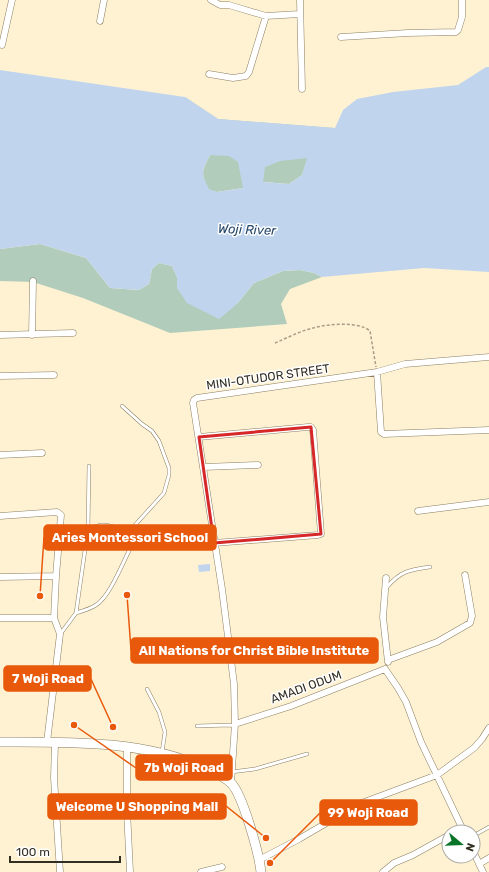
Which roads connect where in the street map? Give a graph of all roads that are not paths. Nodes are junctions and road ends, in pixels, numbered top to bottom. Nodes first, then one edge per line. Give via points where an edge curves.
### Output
1 (12, 0) edge
2 (104, 0) edge
3 (211, 0) edge
4 (300, 0) edge
5 (462, 0) edge
6 (300, 14) junction
7 (266, 16) junction
8 (100, 21) dead end
9 (341, 37) dead end
10 (2, 45) dead end
11 (209, 74) dead end
12 (302, 89) dead end
13 (33, 281) dead end
14 (73, 333) dead end
15 (0, 335) edge
16 (32, 335) junction
17 (489, 357) edge
18 (377, 372) junction
19 (54, 375) dead end
20 (0, 376) edge
21 (122, 406) dead end
22 (489, 430) edge
23 (200, 436) junction
24 (42, 453) dead end
25 (0, 455) edge
26 (258, 465) dead end
27 (89, 466) dead end
28 (204, 467) junction
29 (489, 502) edge
30 (418, 511) dead end
31 (0, 516) edge
32 (88, 529) junction
33 (126, 535) junction
34 (214, 543) junction
35 (430, 567) dead end
36 (465, 575) dead end
37 (56, 576) junction
38 (0, 578) edge
39 (386, 578) dead end
40 (385, 589) junction
41 (76, 613) junction
42 (0, 618) edge
43 (54, 618) junction
44 (60, 634) junction
45 (388, 660) junction
46 (385, 669) junction
47 (147, 689) dead end
48 (235, 725) junction
49 (197, 726) dead end
50 (489, 728) edge
51 (0, 742) edge
52 (51, 742) junction
53 (127, 748) junction
54 (162, 754) junction
55 (307, 754) dead end
56 (231, 772) junction
57 (437, 775) junction
58 (231, 783) junction
59 (460, 824) edge
60 (441, 840) edge
61 (260, 860) junction
62 (479, 864) edge
63 (222, 867) dead end
64 (60, 872) edge
65 (130, 872) edge
66 (201, 872) edge
67 (261, 872) edge
68 (383, 872) edge
69 (483, 872) edge

1 - 10 street
2 - 8 street
3 - 7 street via 220,5 229,5
4 - 6 street
5 - 9 street via 462,16 456,32
6 - 7 street
6 - 12 street
7 - 11 street via 246,76 233,78
13 - 16 street
14 - 16 street
15 - 16 street
17 - 18 street, MINI-OTUDOR STREET via 405,364
18 - 22 street via 381,432 384,434
18 - 23 street, MINI-OTUDOR STREET via 197,398 194,403
19 - 20 street
21 - 33 lane via 152,431 159,441 169,475 164,493
23 - 28 street, MINI-OTUDOR STREET
23 - 34 street via 308,427 313,430 320,534
24 - 25 street
26 - 28 street
27 - 32 lane
28 - 34 street, MINI-OTUDOR STREET
29 - 30 street
31 - 37 street via 57,512 61,515
32 - 33 lane via 100,525
32 - 41 lane
33 - 41 lane via 131,544 130,550 108,593 96,605
34 - 48 street, MINI-OTUDOR STREET via 233,676
35 - 40 lane via 400,574
36 - 45 street via 472,616 470,623 437,642
37 - 38 street
37 - 43 street
39 - 40 street
40 - 45 street via 383,617
41 - 44 lane
42 - 43 street
43 - 44 street
44 - 52 street
45 - 46 street
46 - 48 street, AMADI ODUM
46 - 57 street via 406,702
47 - 54 lane via 166,732
48 - 49 lane
48 - 56 street, MINI-OTUDOR STREET
50 - 57 street via 474,748
51 - 52 main road
52 - 53 main road
52 - 64 street
53 - 54 main road
53 - 65 street
54 - 58 main road via 186,760
55 - 56 lane via 255,769
56 - 58 street, MINI-OTUDOR STREET
57 - 59 street
57 - 61 street via 359,804
58 - 61 main road via 247,817
60 - 68 street via 394,863
61 - 67 main road
62 - 69 street
63 - 66 street

